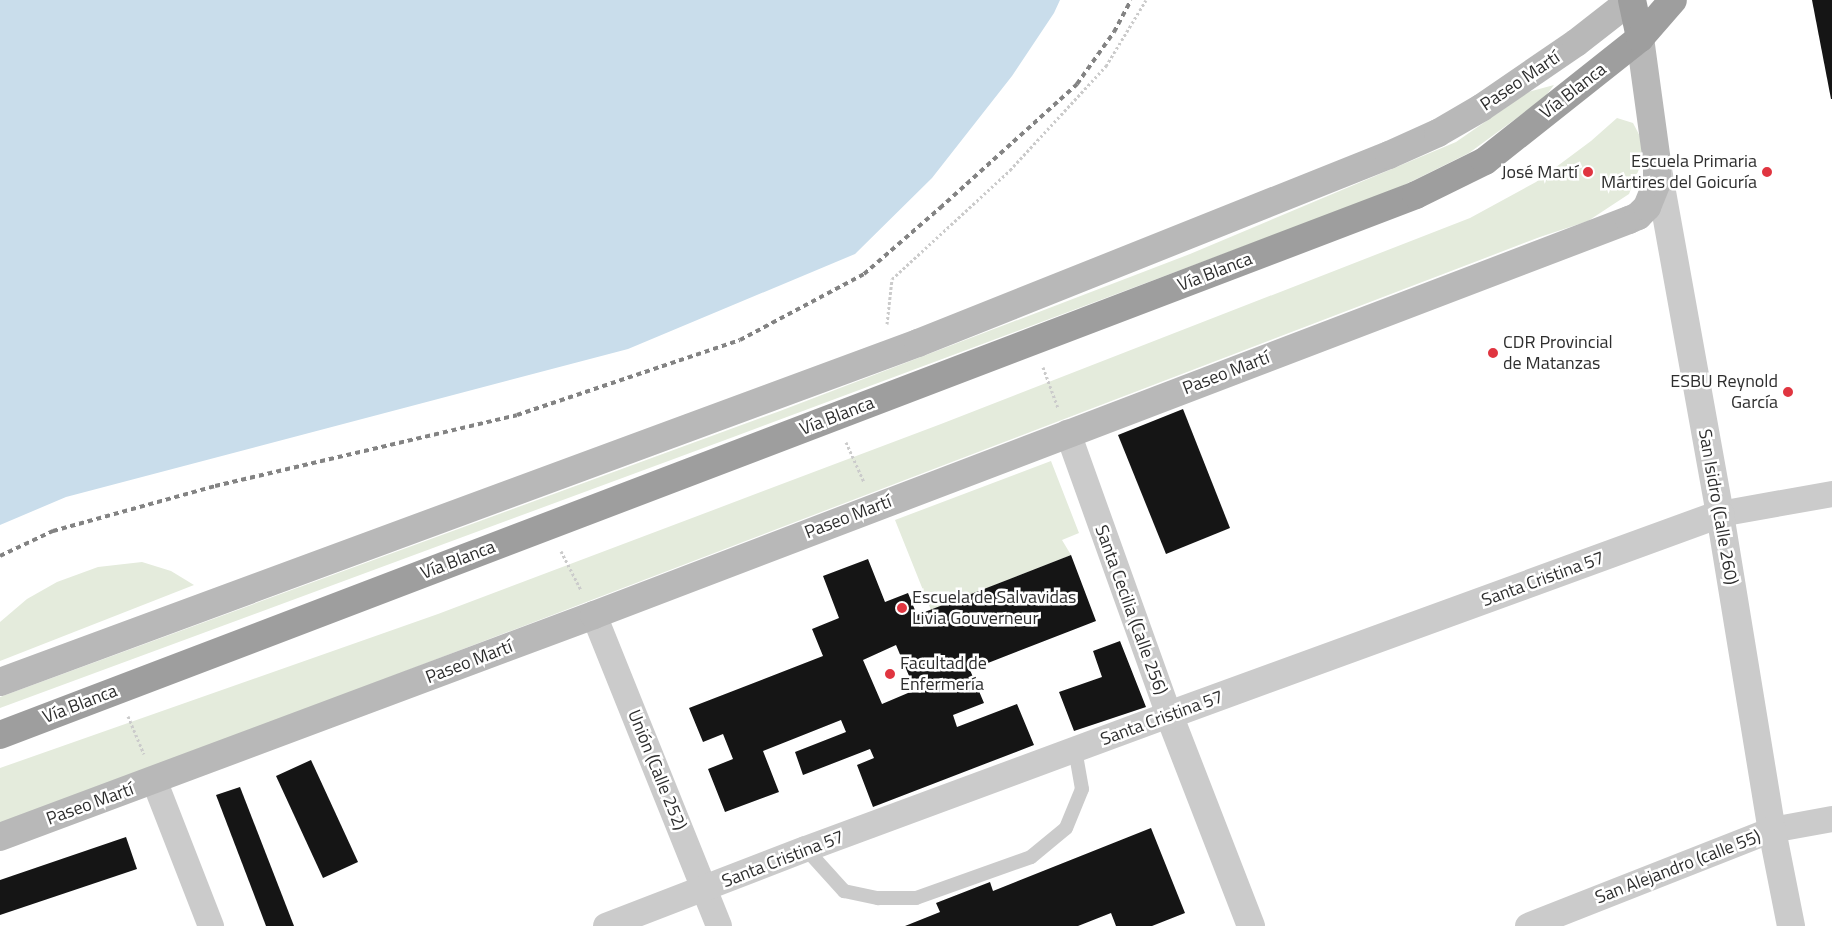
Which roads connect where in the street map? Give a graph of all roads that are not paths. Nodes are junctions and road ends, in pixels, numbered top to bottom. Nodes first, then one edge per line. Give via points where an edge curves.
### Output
1 (1631, 0) edge
2 (1674, 0) edge
3 (1640, 38) junction
4 (1657, 162) junction
5 (1068, 433) junction
6 (1832, 494) edge
7 (1720, 514) junction
8 (594, 615) junction
9 (0, 682) edge
10 (1169, 715) junction
11 (0, 735) edge
12 (1075, 750) junction
13 (154, 780) junction
14 (1832, 819) edge
15 (1772, 830) junction
16 (0, 837) edge
17 (806, 849) junction
18 (705, 890) junction
19 (211, 926) edge
20 (606, 926) edge
21 (719, 926) edge
22 (1251, 926) edge
23 (1528, 926) edge
24 (1791, 926) edge

1 - 3 highway, San Isidro (Calle 260)
1 - 9 main road, Paseo Martí via 1564,53 1481,108 1438,133 1388,155 918,343
2 - 3 highway, Vía Blanca
3 - 4 main road, San Isidro (Calle 260)
3 - 11 highway, Vía Blanca via 1485,161 1449,180
4 - 5 main road, Paseo Martí via 1653,195 1647,207 1630,220
4 - 7 street, San Isidro (Calle 260)
5 - 8 main road, Paseo Martí
5 - 10 street, Santa Cecilia (Calle 256)
6 - 7 street
7 - 10 street, Santa Cristina 57
7 - 15 street, San Isidro (Calle 260)
8 - 13 main road, Paseo Martí
8 - 18 street, Unión (Calle 252)
10 - 12 street, Santa Cristina 57
10 - 22 street, Santa Cecilia (Calle 256)
12 - 17 street, Santa Cristina 57
12 - 17 lane via 1082,789 1066,828 1031,857 916,898 878,898 844,891
13 - 16 main road, Paseo Martí
13 - 19 street
14 - 15 street, San Alejandro (calle 55)
15 - 23 street, San Alejandro (calle 55)
15 - 24 street, San Isidro (Calle 260)
17 - 18 street, Santa Cristina 57
18 - 20 street, Santa Cristina 57
18 - 21 street, Unión (Calle 252)

